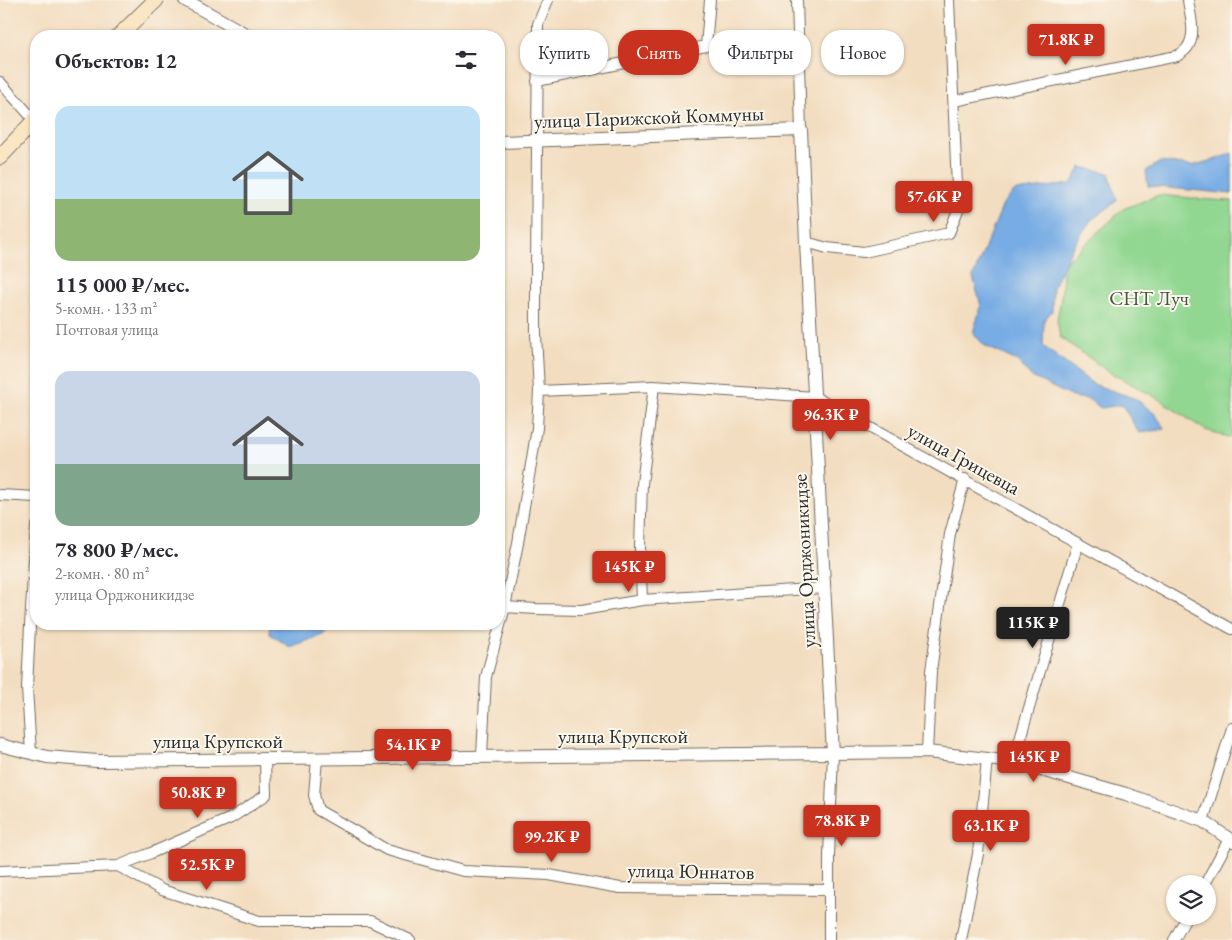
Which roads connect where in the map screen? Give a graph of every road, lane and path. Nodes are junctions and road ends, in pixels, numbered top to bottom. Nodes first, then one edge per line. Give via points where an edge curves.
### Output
1 (156, 0) edge
2 (186, 0) edge
3 (548, 0) edge
4 (710, 0) edge
5 (797, 0) edge
6 (949, 0) edge
7 (1188, 0) edge
8 (125, 30) edge
9 (239, 30) edge
10 (537, 81) junction
11 (0, 82) edge
12 (954, 101) junction
13 (30, 114) edge
14 (30, 127) edge
15 (802, 130) junction
16 (537, 141) junction
17 (505, 142) edge
18 (0, 157) edge
19 (806, 242) junction
20 (654, 386) junction
21 (538, 391) junction
22 (815, 397) junction
23 (965, 479) junction
24 (0, 495) edge
25 (30, 497) edge
26 (1078, 543) junction
27 (824, 588) junction
28 (642, 600) junction
29 (505, 607) joint
30 (30, 626) edge
31 (1232, 629) edge
32 (499, 630) edge
33 (1232, 728) edge
34 (0, 744) edge
35 (928, 752) junction
36 (31, 753) junction
37 (833, 754) junction
38 (482, 756) junction
39 (266, 759) junction
40 (317, 759) junction
41 (987, 759) junction
42 (1013, 762) junction
43 (1203, 821) junction
44 (1231, 840) edge
45 (118, 866) junction
46 (0, 871) edge
47 (1210, 875) edge
48 (829, 890) junction
49 (1182, 925) edge
50 (410, 940) edge
51 (829, 940) edge
52 (961, 940) edge
53 (1174, 940) edge

1 - 8 main road
2 - 9 street
3 - 10 street via 538,24
4 - 10 street via 706,46
5 - 15 street, улица Орджоникидзе
6 - 12 street
7 - 12 street via 1193,33 1187,49 1178,56
10 - 16 street
11 - 13 street
12 - 19 street via 958,210 949,233 864,252
14 - 18 main road
15 - 16 street, улица Парижской Коммуны
15 - 19 street, улица Орджоникидзе
16 - 17 street, улица Парижской Коммуны
16 - 21 street
19 - 22 street, улица Орджоникидзе
20 - 21 street, улица Грицевца
20 - 22 street, улица Грицевца
20 - 28 street via 642,484
21 - 29 street via 536,428
22 - 23 street, улица Грицевца
22 - 27 street, улица Орджоникидзе
23 - 26 street, улица Грицевца
23 - 35 street via 950,534 931,671
24 - 25 street
26 - 31 street, улица Грицевца
26 - 42 street
27 - 28 street
27 - 37 street, улица Орджоникидзе
28 - 29 street via 582,610
30 - 36 street via 27,688
32 - 38 street via 486,677
33 - 43 street
34 - 36 street, улица Крупской
35 - 37 street, улица Крупской
35 - 41 street, улица Крупской
36 - 39 street, улица Крупской via 98,761
37 - 38 street, улица Крупской
37 - 48 street, улица Орджоникидзе
38 - 40 street, улица Крупской
39 - 40 street, улица Крупской
39 - 45 street via 266,795 231,818
40 - 48 street, улица Юннатов via 314,795 318,810 388,850 463,870 548,875 620,888
41 - 42 street, улица Крупской
41 - 52 street via 978,854
42 - 43 street, улица Крупской via 1126,794
43 - 44 street, улица Крупской
44 - 47 street
45 - 46 street
45 - 50 street via 162,890 259,921 370,921
48 - 51 street, улица Орджоникидзе
49 - 53 street

